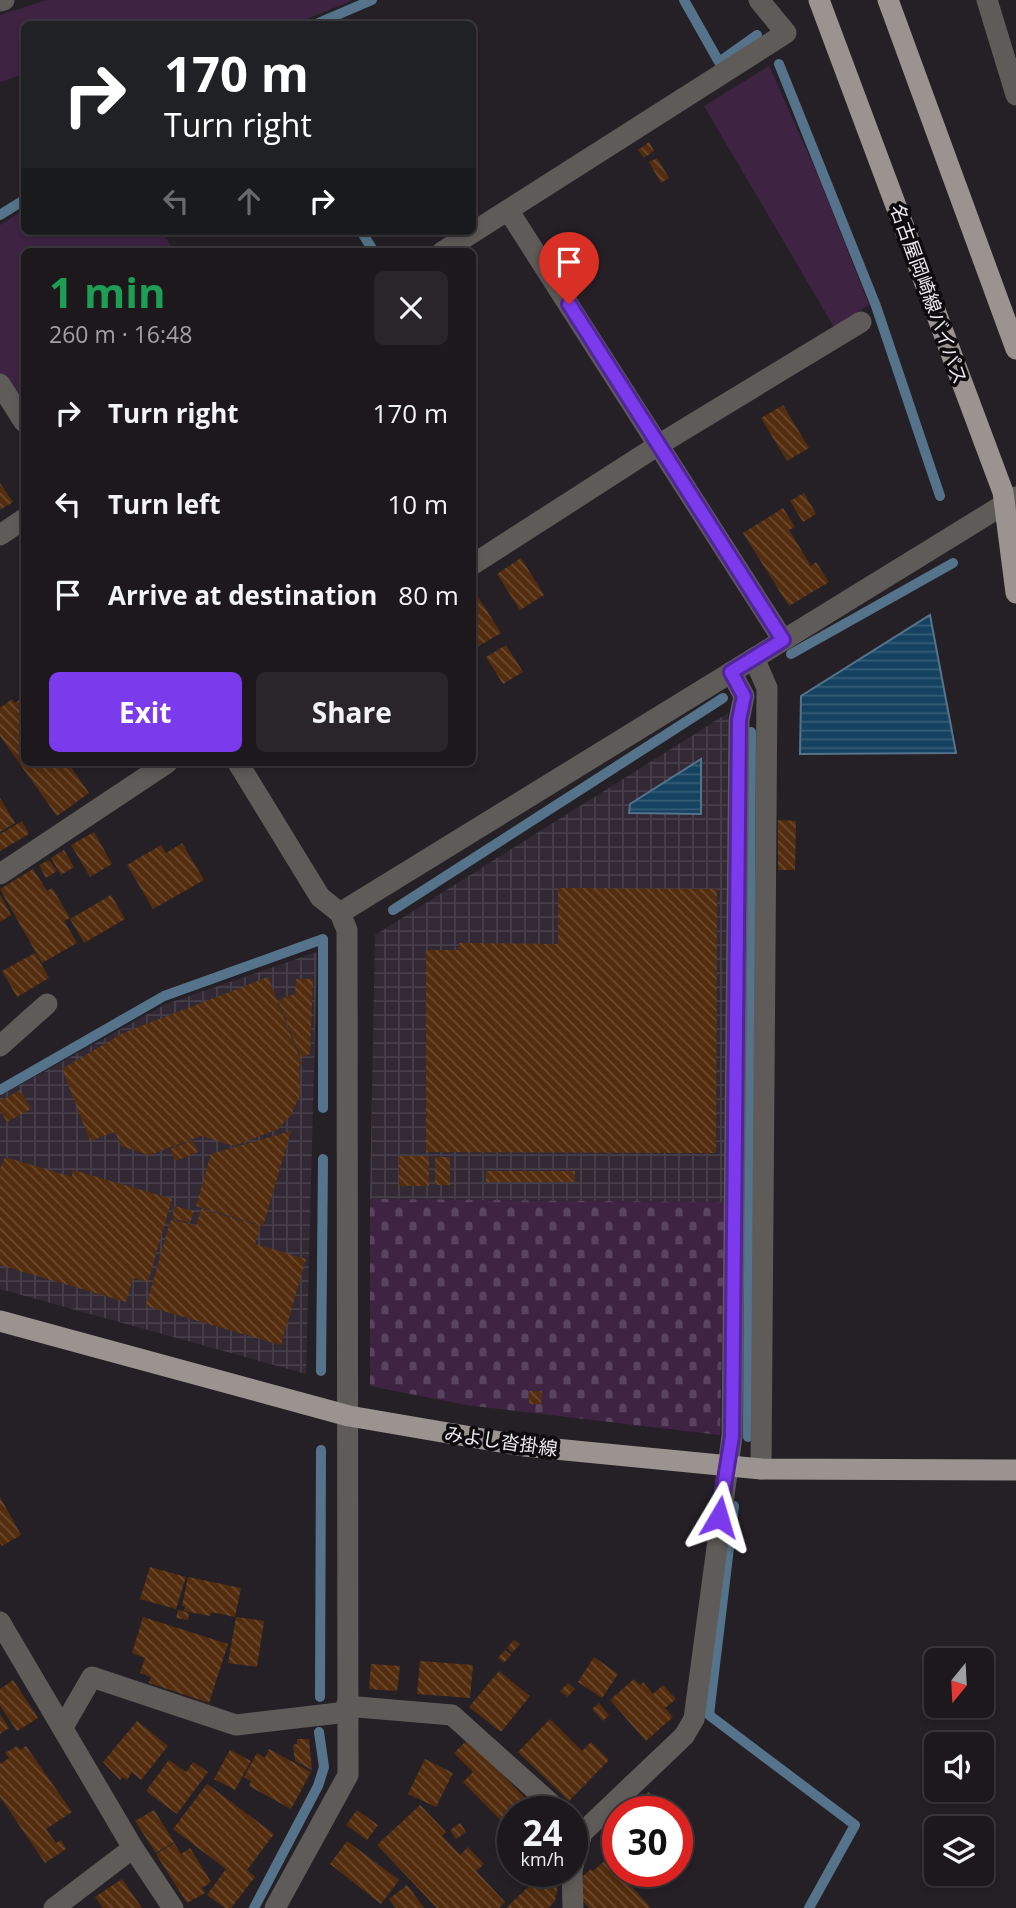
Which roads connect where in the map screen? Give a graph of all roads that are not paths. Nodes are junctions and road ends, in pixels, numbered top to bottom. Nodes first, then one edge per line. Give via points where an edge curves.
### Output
1 (760, 0) edge
2 (819, 0) edge
3 (888, 0) edge
4 (986, 0) edge
5 (1016, 95) edge
6 (508, 210) junction
7 (476, 230) edge
8 (469, 235) edge
9 (448, 248) edge
10 (861, 322) dead end
11 (1016, 349) edge
12 (0, 384) edge
13 (21, 417) edge
14 (660, 444) junction
15 (1010, 500) edge
16 (21, 521) edge
17 (0, 535) edge
18 (476, 562) edge
19 (1016, 593) edge
20 (783, 640) junction
21 (754, 658) junction
22 (731, 672) junction
23 (162, 766) edge
24 (240, 766) edge
25 (0, 874) edge
26 (340, 913) junction
27 (47, 1004) dead end
28 (0, 1046) edge
29 (0, 1321) edge
30 (349, 1416) junction
31 (725, 1467) junction
32 (761, 1469) junction
33 (1016, 1470) edge
34 (0, 1622) edge
35 (346, 1709) junction
36 (63, 1727) junction
37 (542, 1796) edge
38 (588, 1819) edge
39 (133, 1848) junction
40 (572, 1887) edge
41 (54, 1908) edge
42 (173, 1908) edge
43 (275, 1908) edge
44 (573, 1908) edge

1 - 6 street via 786,33
2 - 15 main road, 名古屋岡崎線バイパス
3 - 11 main road
4 - 5 street
6 - 7 street
6 - 14 street
8 - 9 street
10 - 14 street
12 - 13 street
14 - 18 street
14 - 20 street
15 - 19 main road, 名古屋岡崎線バイパス
15 - 20 street
16 - 17 street
20 - 21 street
21 - 22 street
21 - 32 street via 767,688
22 - 26 street
22 - 31 street via 744,696 739,720 732,1436
23 - 25 street
24 - 26 street via 320,897
26 - 30 street via 347,930
27 - 28 street
29 - 30 main road, みよし沓掛線
30 - 31 main road, みよし沓掛線 via 524,1446
30 - 35 street
31 - 32 main road, みよし沓掛線
31 - 38 street via 694,1719 684,1736
32 - 33 main road, みよし沓掛線
34 - 36 street
35 - 36 street via 236,1725 92,1677
35 - 37 street via 452,1715
35 - 43 street via 348,1775
36 - 39 street
39 - 41 street
39 - 42 street
40 - 44 street

